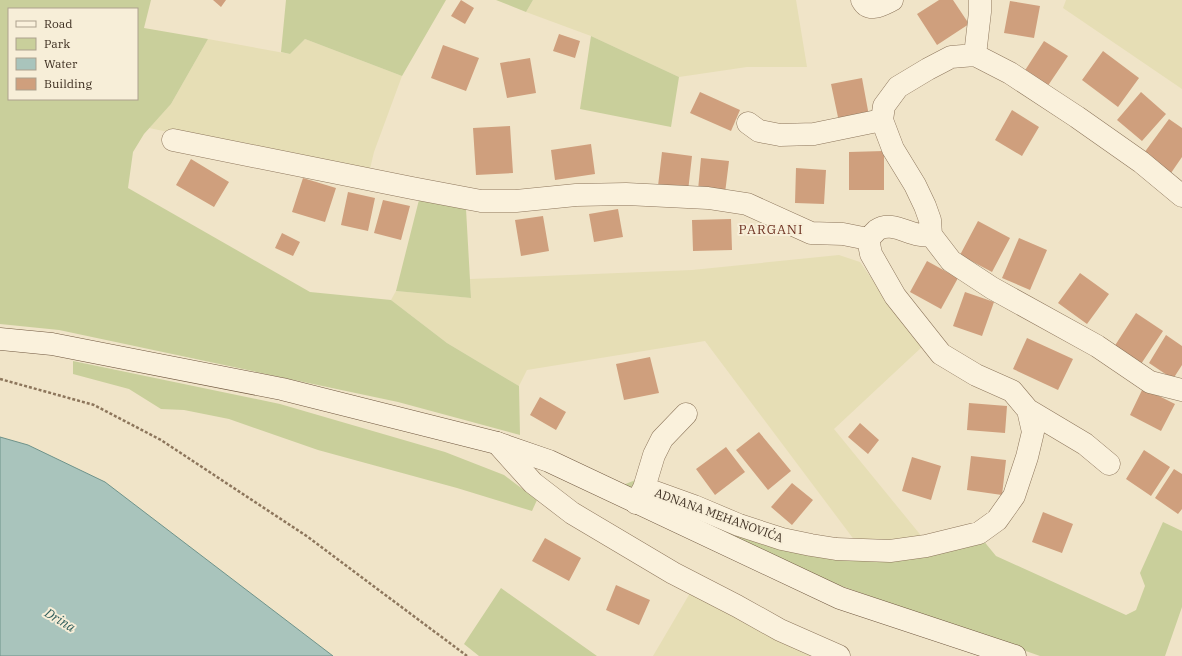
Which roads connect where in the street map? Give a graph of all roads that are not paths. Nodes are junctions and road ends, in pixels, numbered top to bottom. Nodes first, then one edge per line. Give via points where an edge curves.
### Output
1 (862, 0) edge
2 (892, 0) edge
3 (980, 0) edge
4 (975, 55) junction
5 (882, 120) junction
6 (748, 124) dead end
7 (173, 140) dead end
8 (1182, 196) edge
9 (931, 235) junction
10 (868, 239) junction
11 (0, 339) edge
12 (1182, 390) edge
13 (1028, 410) junction
14 (686, 414) dead end
15 (496, 443) junction
16 (1109, 464) dead end
17 (640, 495) junction
18 (839, 656) edge
19 (1015, 656) edge

1 - 2 street via 866,6 872,8
3 - 4 street
4 - 5 street via 951,57 898,87 884,106
4 - 8 street via 1010,73 1077,117 1141,162
5 - 6 street via 814,134 780,135 759,131
5 - 9 street via 894,149 925,206 930,220
7 - 10 street via 481,200 516,201 576,195 626,194 708,198 747,204 811,233 843,234
9 - 10 street via 918,236 892,227 884,227
9 - 12 street via 951,261 992,288 1097,346 1150,382
10 - 13 street, ADNANA MEHANOVIĆA via 871,254 895,296 941,354 976,375 1012,391
11 - 15 street via 52,344 282,389
13 - 16 street via 1085,444
13 - 17 street, ADNANA MEHANOVIĆA via 1033,432 1027,457 1014,496 997,520 979,533 926,546 890,551 810,546 740,525 694,506
14 - 17 street via 662,439
15 - 17 street
15 - 18 street via 533,483 572,513 673,573 780,630
17 - 19 street via 840,598

